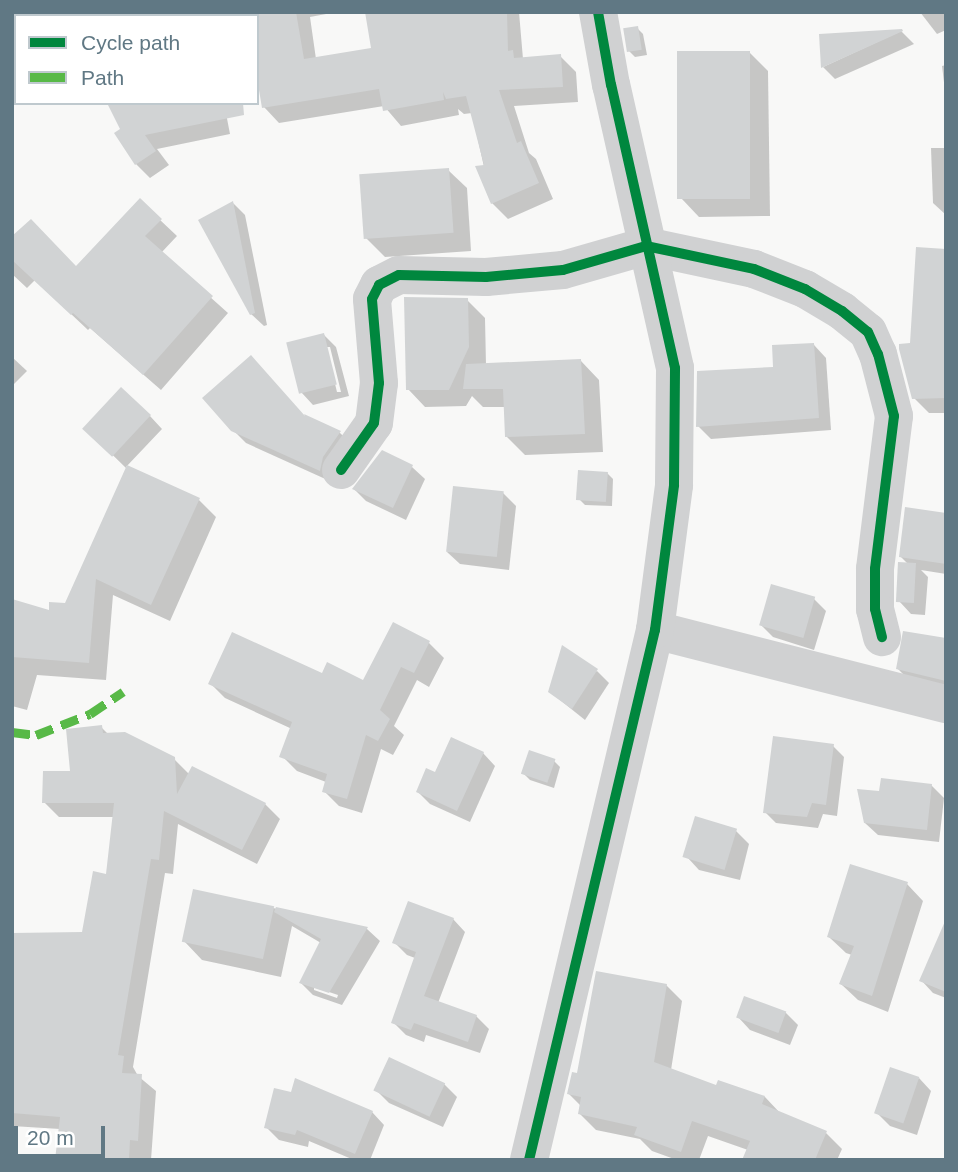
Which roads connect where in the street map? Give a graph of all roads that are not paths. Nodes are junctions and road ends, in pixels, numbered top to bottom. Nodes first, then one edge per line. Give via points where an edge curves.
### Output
1 (598, 12) edge
2 (646, 246) junction
3 (341, 470) dead end
4 (655, 630) junction
5 (882, 637) dead end
6 (946, 704) edge
7 (529, 1160) edge

1 - 2 street
2 - 3 street via 563,270 486,277 399,275 379,285 372,299 379,383 374,423
2 - 4 street via 675,368 677,426
2 - 5 street via 754,269 805,289 868,332 894,416 875,569 875,609
4 - 6 street
4 - 7 street

